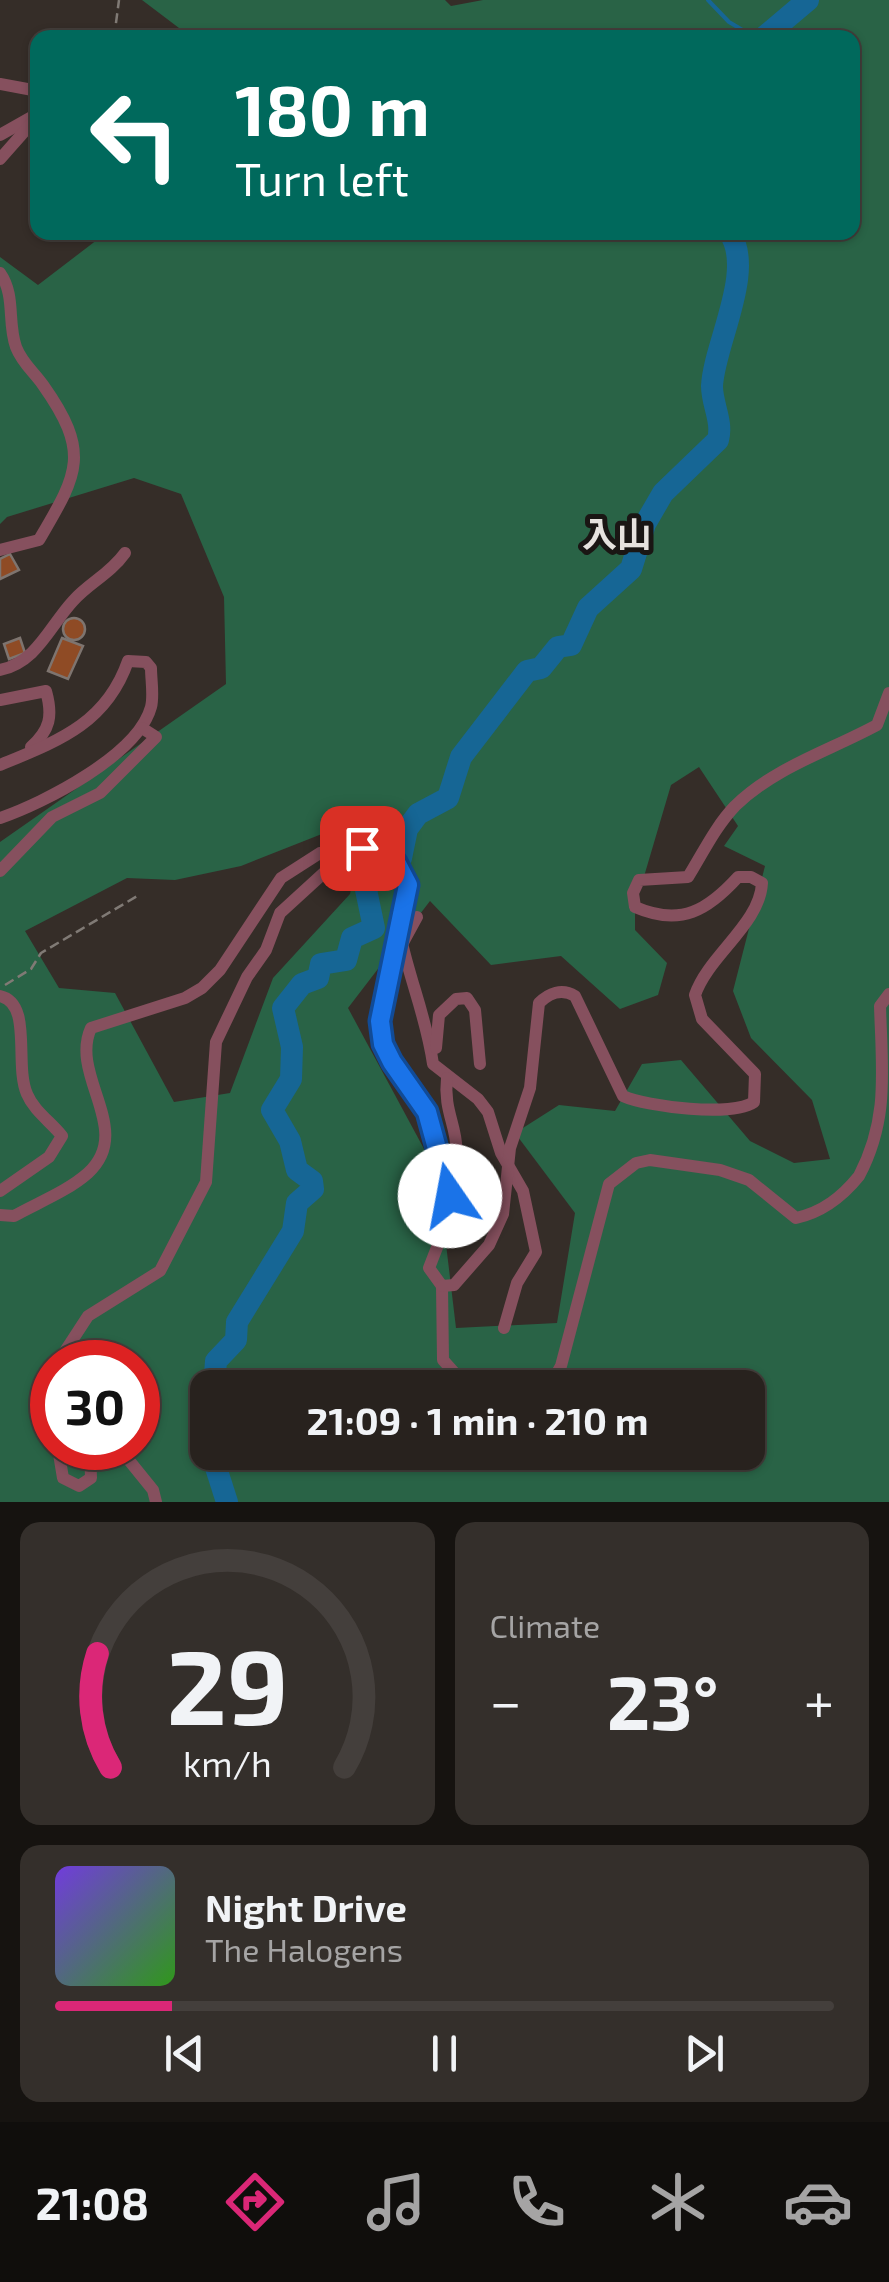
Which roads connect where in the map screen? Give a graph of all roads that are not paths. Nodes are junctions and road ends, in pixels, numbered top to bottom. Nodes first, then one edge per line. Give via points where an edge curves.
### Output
1 (0, 84) edge
2 (30, 90) edge
3 (30, 119) edge
4 (30, 124) edge
5 (0, 135) edge
6 (0, 159) edge
7 (0, 273) edge
8 (0, 550) edge
9 (125, 553) dead end
10 (0, 670) edge
11 (889, 693) edge
12 (0, 700) edge
13 (142, 728) junction
14 (29, 753) junction
15 (0, 765) edge
16 (0, 818) edge
17 (350, 849) junction
18 (0, 870) edge
19 (417, 917) dead end
20 (402, 944) junction
21 (393, 961) junction
22 (889, 994) edge
23 (0, 996) edge
24 (431, 1054) junction
25 (480, 1064) dead end
26 (447, 1078) junction
27 (508, 1166) junction
28 (448, 1188) junction
29 (0, 1191) edge
30 (0, 1215) edge
31 (442, 1286) junction
32 (504, 1328) dead end
33 (72, 1340) edge
34 (452, 1370) edge
35 (559, 1370) edge
36 (62, 1470) edge
37 (91, 1470) edge
38 (137, 1470) edge
39 (156, 1502) edge

1 - 2 street
3 - 5 street
4 - 6 street
7 - 8 street via 10,287 15,345 44,386 77,462 39,540
9 - 10 street via 73,601 24,662
11 - 27 street via 877,725 783,770 736,806 688,878 639,880 635,886 635,907 680,914 708,908 738,877 762,884 761,902 695,995 702,1018 755,1074 754,1102 678,1108 623,1096 575,996 553,993 539,1003 530,1088
12 - 14 street via 46,691 52,714
13 - 14 street via 152,706 151,668 128,661 118,691 84,724
13 - 16 street via 101,767
13 - 18 street via 156,737 100,793 52,817
14 - 15 street
17 - 21 street via 396,862 408,885
17 - 30 street via 320,854 281,878 202,988 91,1028 85,1068 107,1122 97,1162 14,1216
17 - 33 street via 280,913 216,1042 206,1182 160,1271 88,1316
19 - 20 street
20 - 21 street
20 - 24 street
21 - 28 street via 380,1021 383,1044 427,1112
22 - 35 street via 880,1006 886,1130 848,1189 830,1205 796,1218 748,1180 720,1170 636,1163 609,1184
23 - 29 street via 21,1013 26,1092 62,1136 49,1157
24 - 25 street via 439,1015 456,998 468,998 476,1010
24 - 26 street
26 - 27 street via 488,1112
26 - 28 street via 445,1098 460,1148
27 - 31 street via 503,1214 489,1245 454,1285
27 - 32 street via 533,1222 536,1252 517,1283
28 - 31 street via 450,1214 429,1268
31 - 34 street via 443,1360
36 - 37 street via 79,1486
38 - 39 street

